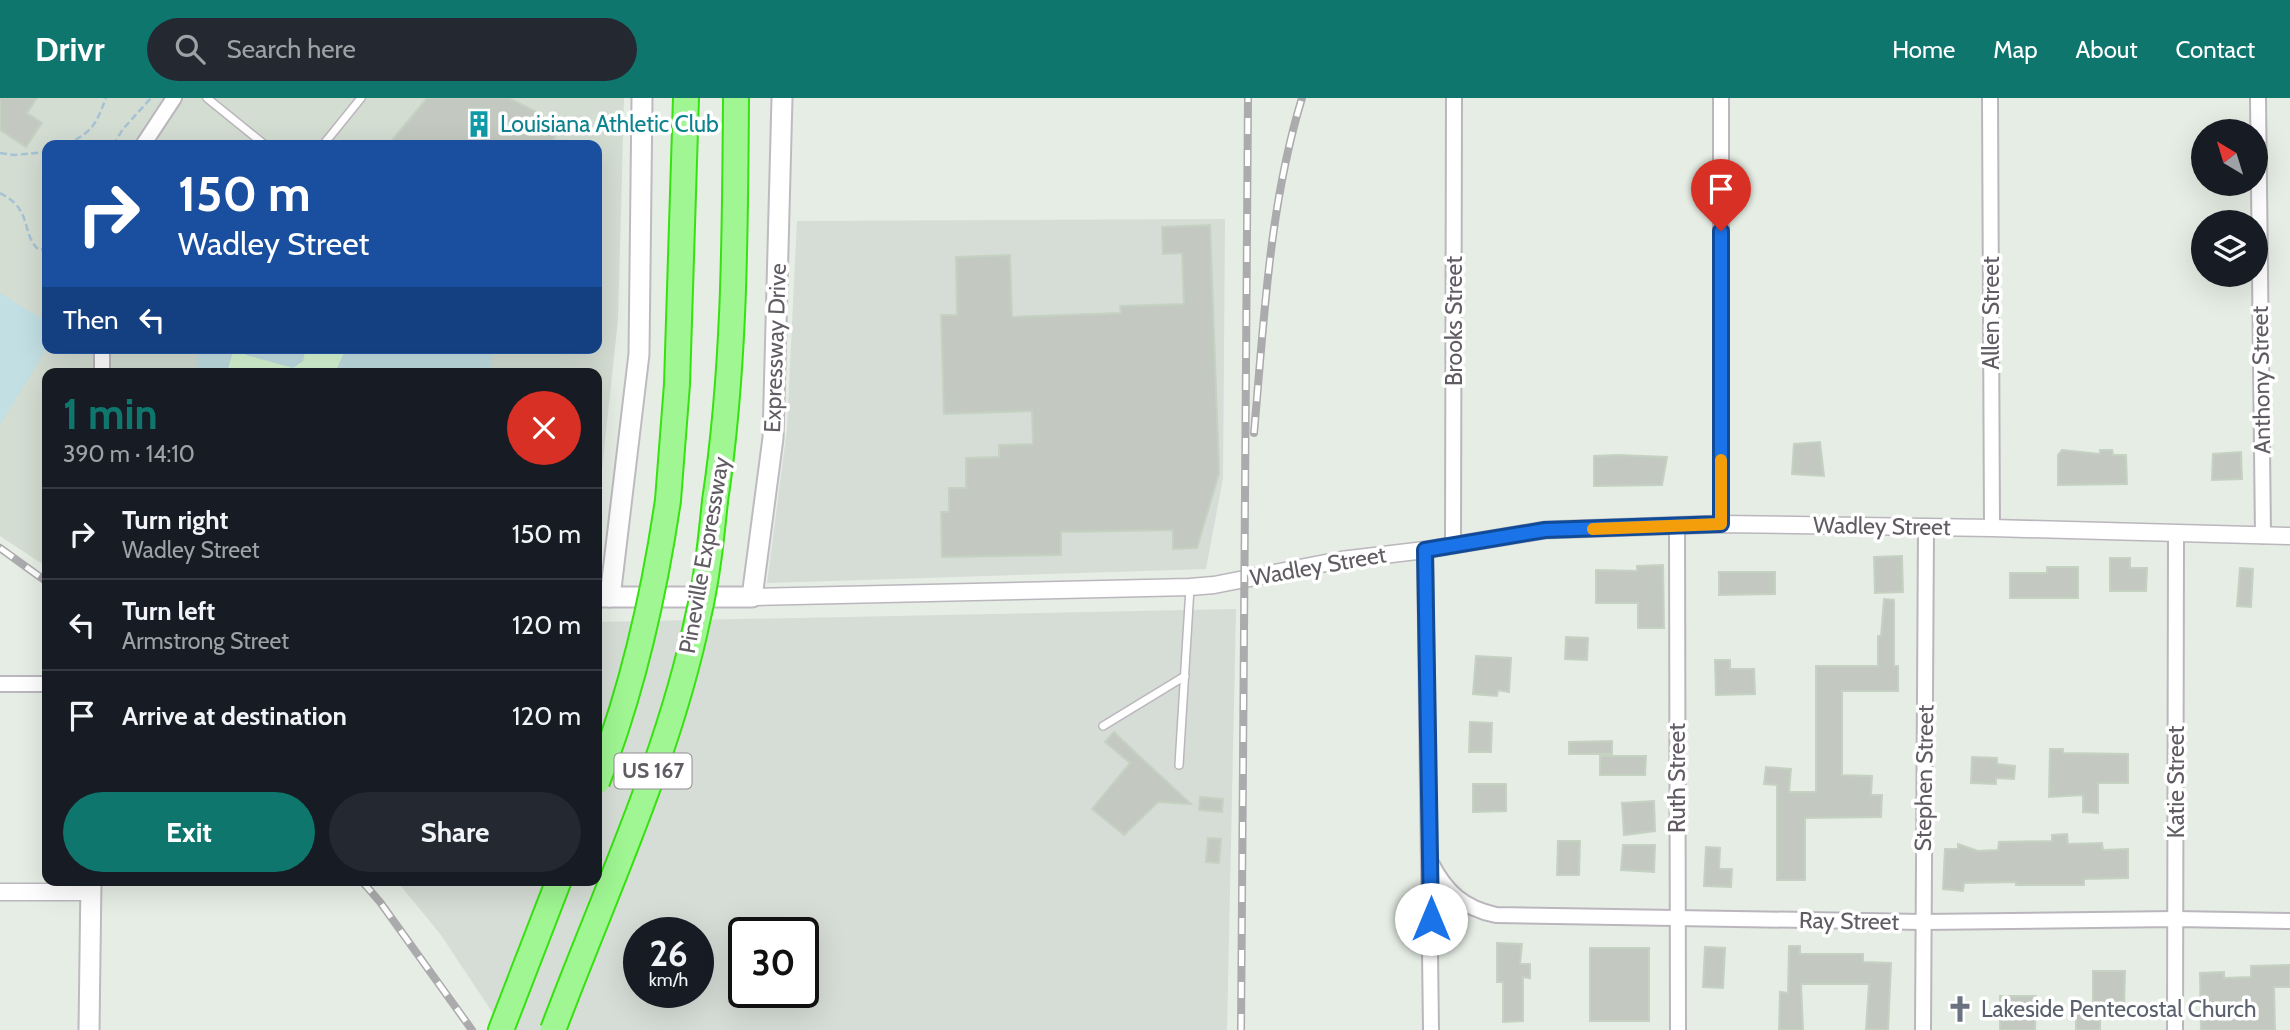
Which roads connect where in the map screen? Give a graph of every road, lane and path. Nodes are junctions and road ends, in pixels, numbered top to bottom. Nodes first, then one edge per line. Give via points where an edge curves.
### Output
1 (106, 98) edge
2 (151, 98) edge
3 (174, 98) edge
4 (207, 98) edge
5 (361, 98) edge
6 (642, 98) edge
7 (675, 98) edge
8 (686, 98) edge
9 (737, 98) edge
10 (754, 98) edge
11 (782, 98) edge
12 (1454, 98) edge
13 (1721, 98) edge
14 (1990, 98) edge
15 (2258, 98) edge
16 (76, 140) edge
17 (116, 140) edge
18 (146, 140) edge
19 (259, 140) edge
20 (327, 140) edge
21 (42, 152) edge
22 (0, 153) edge
23 (682, 189) junction
24 (735, 189) junction
25 (0, 193) edge
26 (42, 249) edge
27 (1721, 524) junction
28 (1677, 525) junction
29 (1926, 527) junction
30 (1992, 528) junction
31 (2176, 534) junction
32 (2263, 536) junction
33 (2290, 537) edge
34 (1453, 545) junction
35 (1425, 550) junction
36 (1190, 587) junction
37 (604, 597) edge
38 (752, 597) junction
39 (1185, 676) junction
40 (0, 684) edge
41 (42, 684) edge
42 (1103, 726) dead end
43 (1179, 765) dead end
44 (602, 768) edge
45 (1430, 863) junction
46 (91, 886) edge
47 (557, 886) edge
48 (0, 892) edge
49 (1678, 918) junction
50 (2176, 919) junction
51 (2290, 921) edge
52 (1923, 922) junction
53 (89, 1030) edge
54 (501, 1030) edge
55 (553, 1030) edge
56 (1431, 1030) edge
57 (1678, 1030) edge
58 (1923, 1030) edge
59 (2175, 1030) edge

1 - 16 path via 93,127
2 - 17 path
3 - 18 street
4 - 19 lane
5 - 20 lane
6 - 37 main road via 639,354
7 - 23 highway
8 - 23 highway, Pineville Expressway / US 167
9 - 24 highway, Pineville Expressway / US 167
10 - 24 highway
11 - 38 main road, Expressway Drive via 773,438
12 - 34 street, Brooks Street
13 - 27 street
14 - 30 street, Allen Street
15 - 32 street, Anthony Street
21 - 22 path
23 - 44 highway, Pineville Expressway / US 167, bridge via 677,384 668,500 644,629
24 - 55 highway, Pineville Expressway / US 167, bridge via 732,325 722,450 698,617 661,749
25 - 26 path via 17,203 34,246
27 - 28 street, Wadley Street
27 - 29 street, Wadley Street
28 - 34 street, Wadley Street via 1545,530
28 - 49 street, Ruth Street
29 - 30 street, Wadley Street
29 - 52 street, Stephen Street
30 - 31 street, Wadley Street
31 - 32 street, Wadley Street
31 - 50 street, Katie Street
32 - 33 street, Wadley Street
34 - 35 street, Wadley Street
35 - 36 street, Wadley Street
35 - 45 street
36 - 38 street, Wadley Street
36 - 39 lane
37 - 38 main road, Wadley Street
39 - 42 lane
39 - 43 lane
40 - 41 street
45 - 49 street, Ray Street via 1453,896 1479,912
45 - 56 street
46 - 48 street
46 - 53 main road
47 - 54 highway
49 - 52 street, Ray Street
49 - 57 street, Ruth Street
50 - 51 street, Ray Street
50 - 52 street, Ray Street
50 - 59 street, Katie Street
52 - 58 street, Stephen Street

